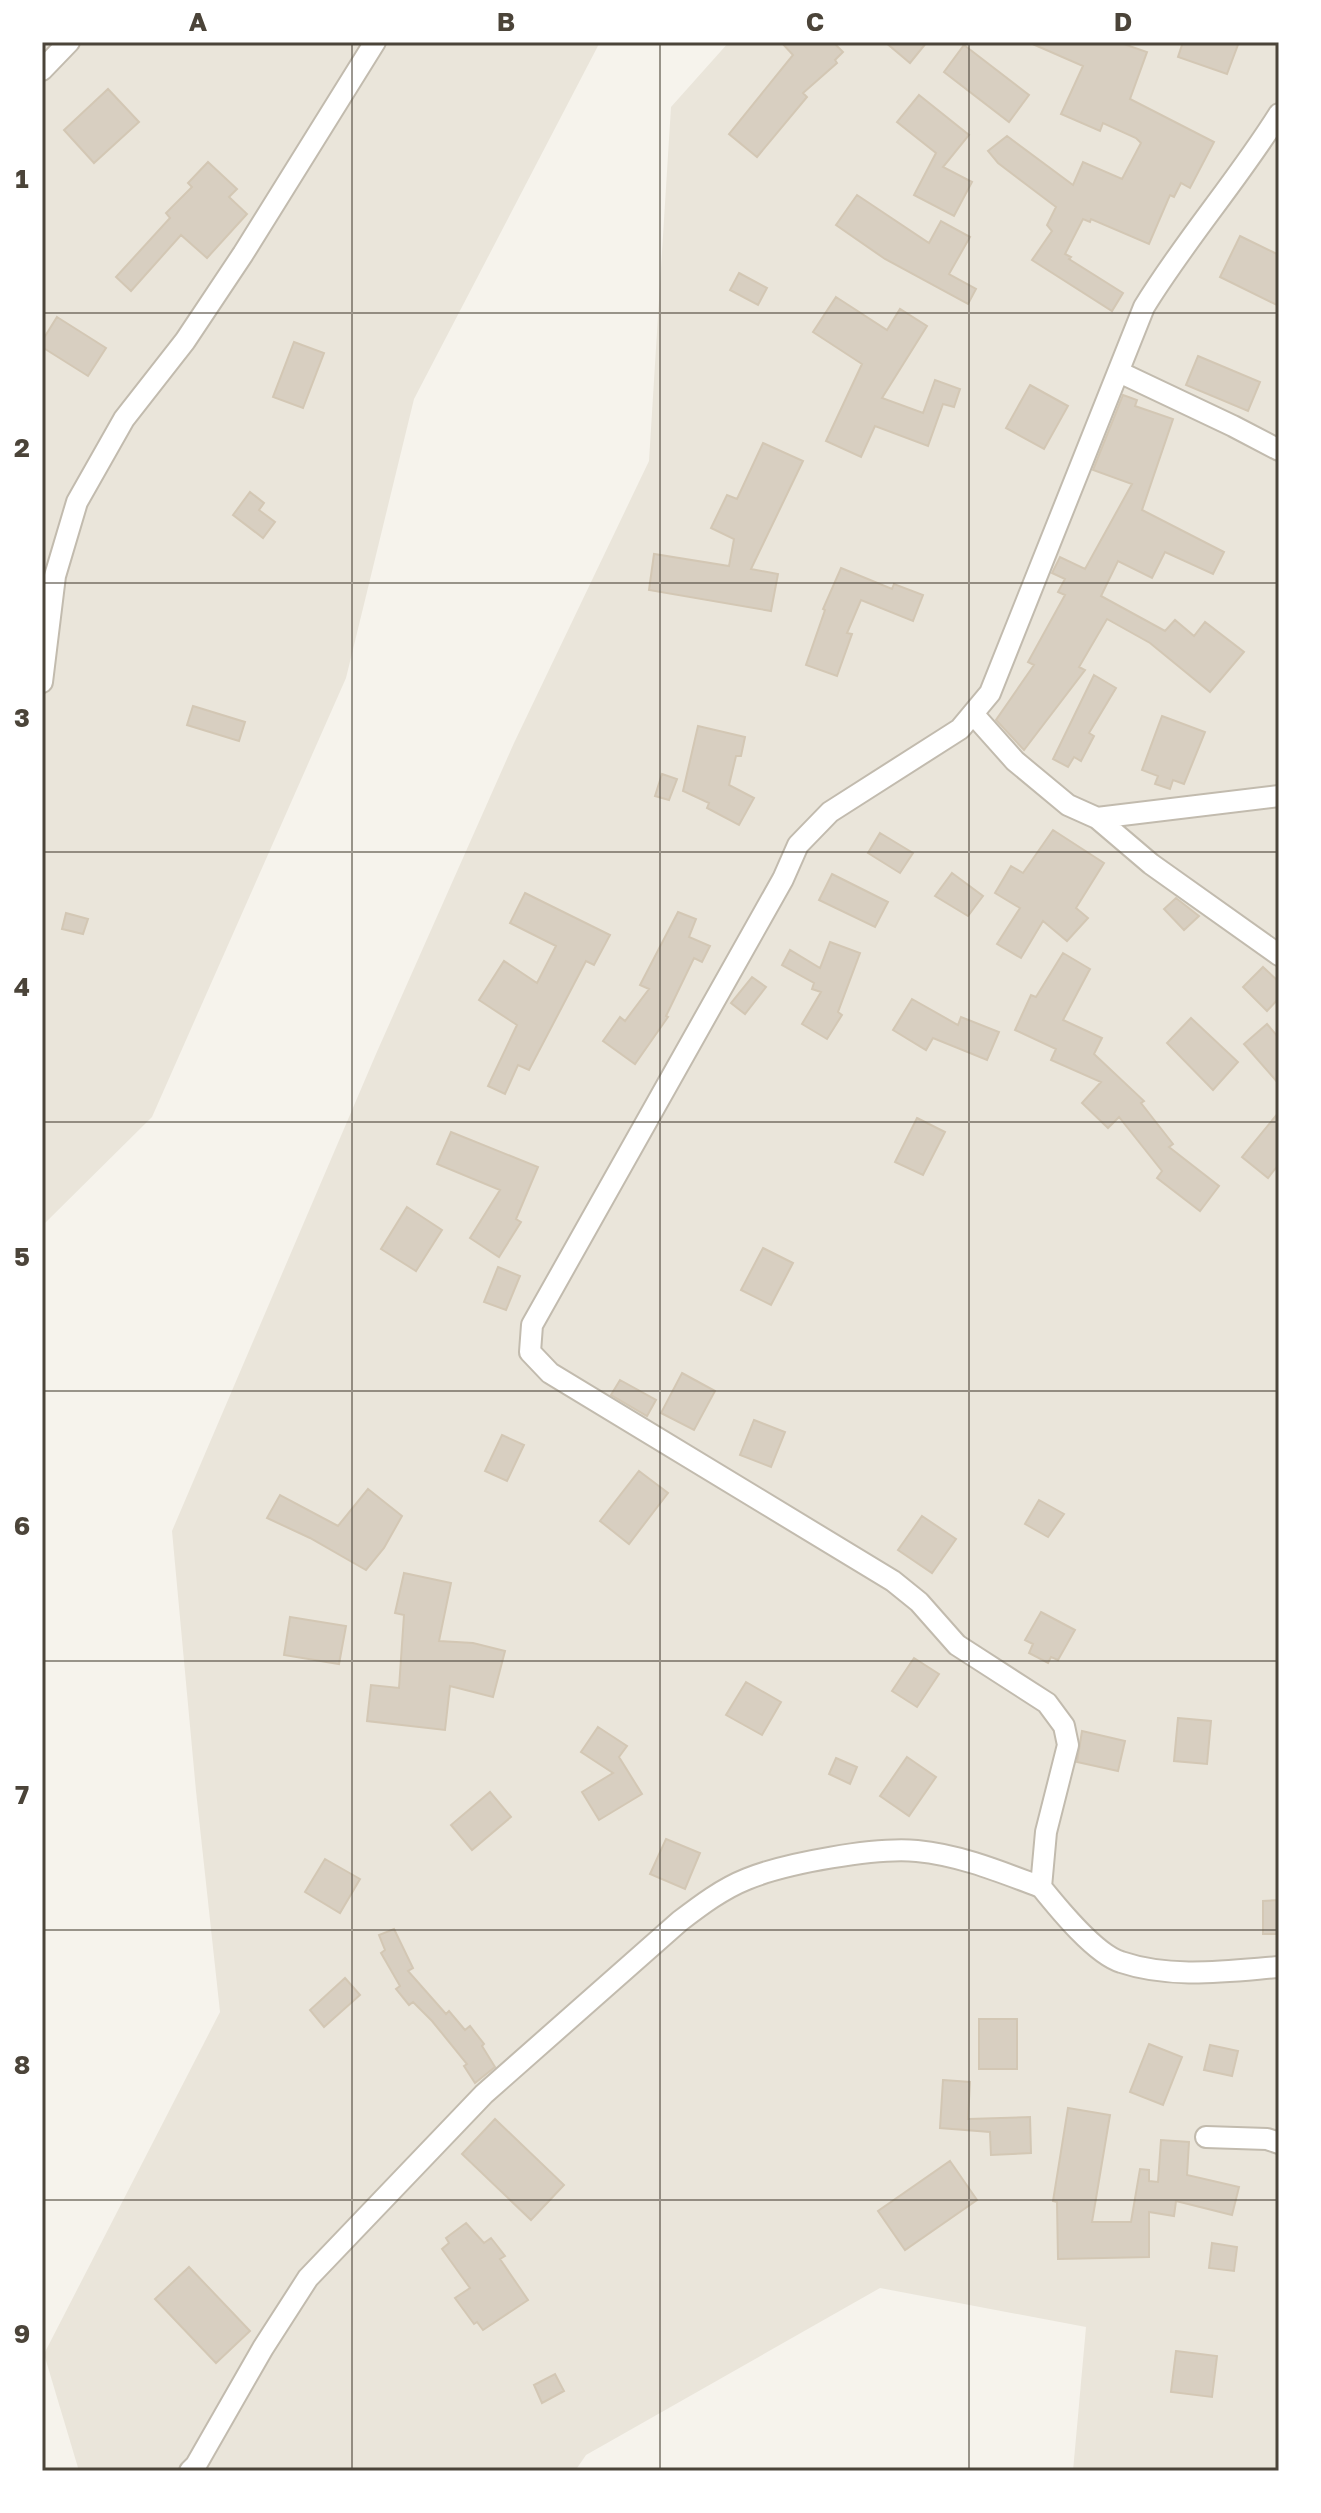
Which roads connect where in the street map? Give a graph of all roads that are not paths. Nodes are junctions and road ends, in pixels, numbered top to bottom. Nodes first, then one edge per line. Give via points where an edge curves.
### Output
1 (69, 42) edge
2 (375, 42) edge
3 (42, 70) edge
4 (1279, 114) edge
5 (1119, 372) junction
6 (1279, 450) edge
7 (42, 682) edge
8 (974, 715) junction
9 (1279, 796) edge
10 (1097, 818) junction
11 (1279, 955) edge
12 (1041, 1887) junction
13 (1279, 1967) edge
14 (1206, 2137) dead end
15 (1279, 2143) edge
16 (190, 2471) edge

1 - 3 street
2 - 7 street via 235,266 124,419 77,502 55,576
4 - 5 street via 1172,261 1144,307
5 - 6 street
5 - 8 street via 990,693
8 - 10 street via 1036,779 1068,805
8 - 12 street via 830,812 798,845 532,1325 530,1352 550,1373 893,1581 957,1645 1047,1703 1064,1726 1068,1745 1046,1832
9 - 10 street
10 - 11 street via 1151,864
12 - 13 street via 1073,1927 1118,1962 1191,1974
12 - 16 street via 954,1857 916,1851 863,1853 803,1864 749,1878 713,1896 484,2094 308,2278
14 - 15 street

